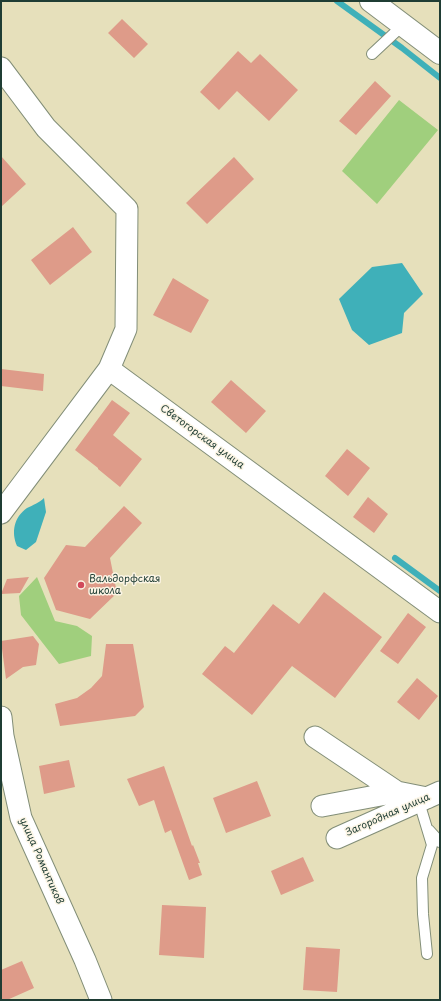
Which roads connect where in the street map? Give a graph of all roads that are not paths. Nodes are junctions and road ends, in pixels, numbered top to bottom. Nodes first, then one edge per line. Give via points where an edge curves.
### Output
1 (371, 1) edge
2 (399, 28) junction
3 (440, 53) edge
4 (372, 54) dead end
5 (1, 68) edge
6 (110, 369) junction
7 (1, 513) edge
8 (440, 612) edge
9 (1, 716) edge
10 (315, 737) dead end
11 (397, 792) junction
12 (429, 798) edge
13 (322, 806) dead end
14 (426, 827) junction
15 (337, 838) dead end
16 (440, 842) edge
17 (428, 954) dead end
18 (101, 1000) edge

1 - 2 street
2 - 3 street
2 - 4 lane
5 - 6 street via 46,128 128,209 126,329
6 - 7 street
6 - 8 street, Светогорская улица
9 - 18 street, улица Романтиков via 21,818
10 - 11 street
11 - 12 street
11 - 13 street
12 - 14 lane
12 - 15 street, Загородная улица
14 - 16 lane
14 - 17 lane via 432,845 422,878

